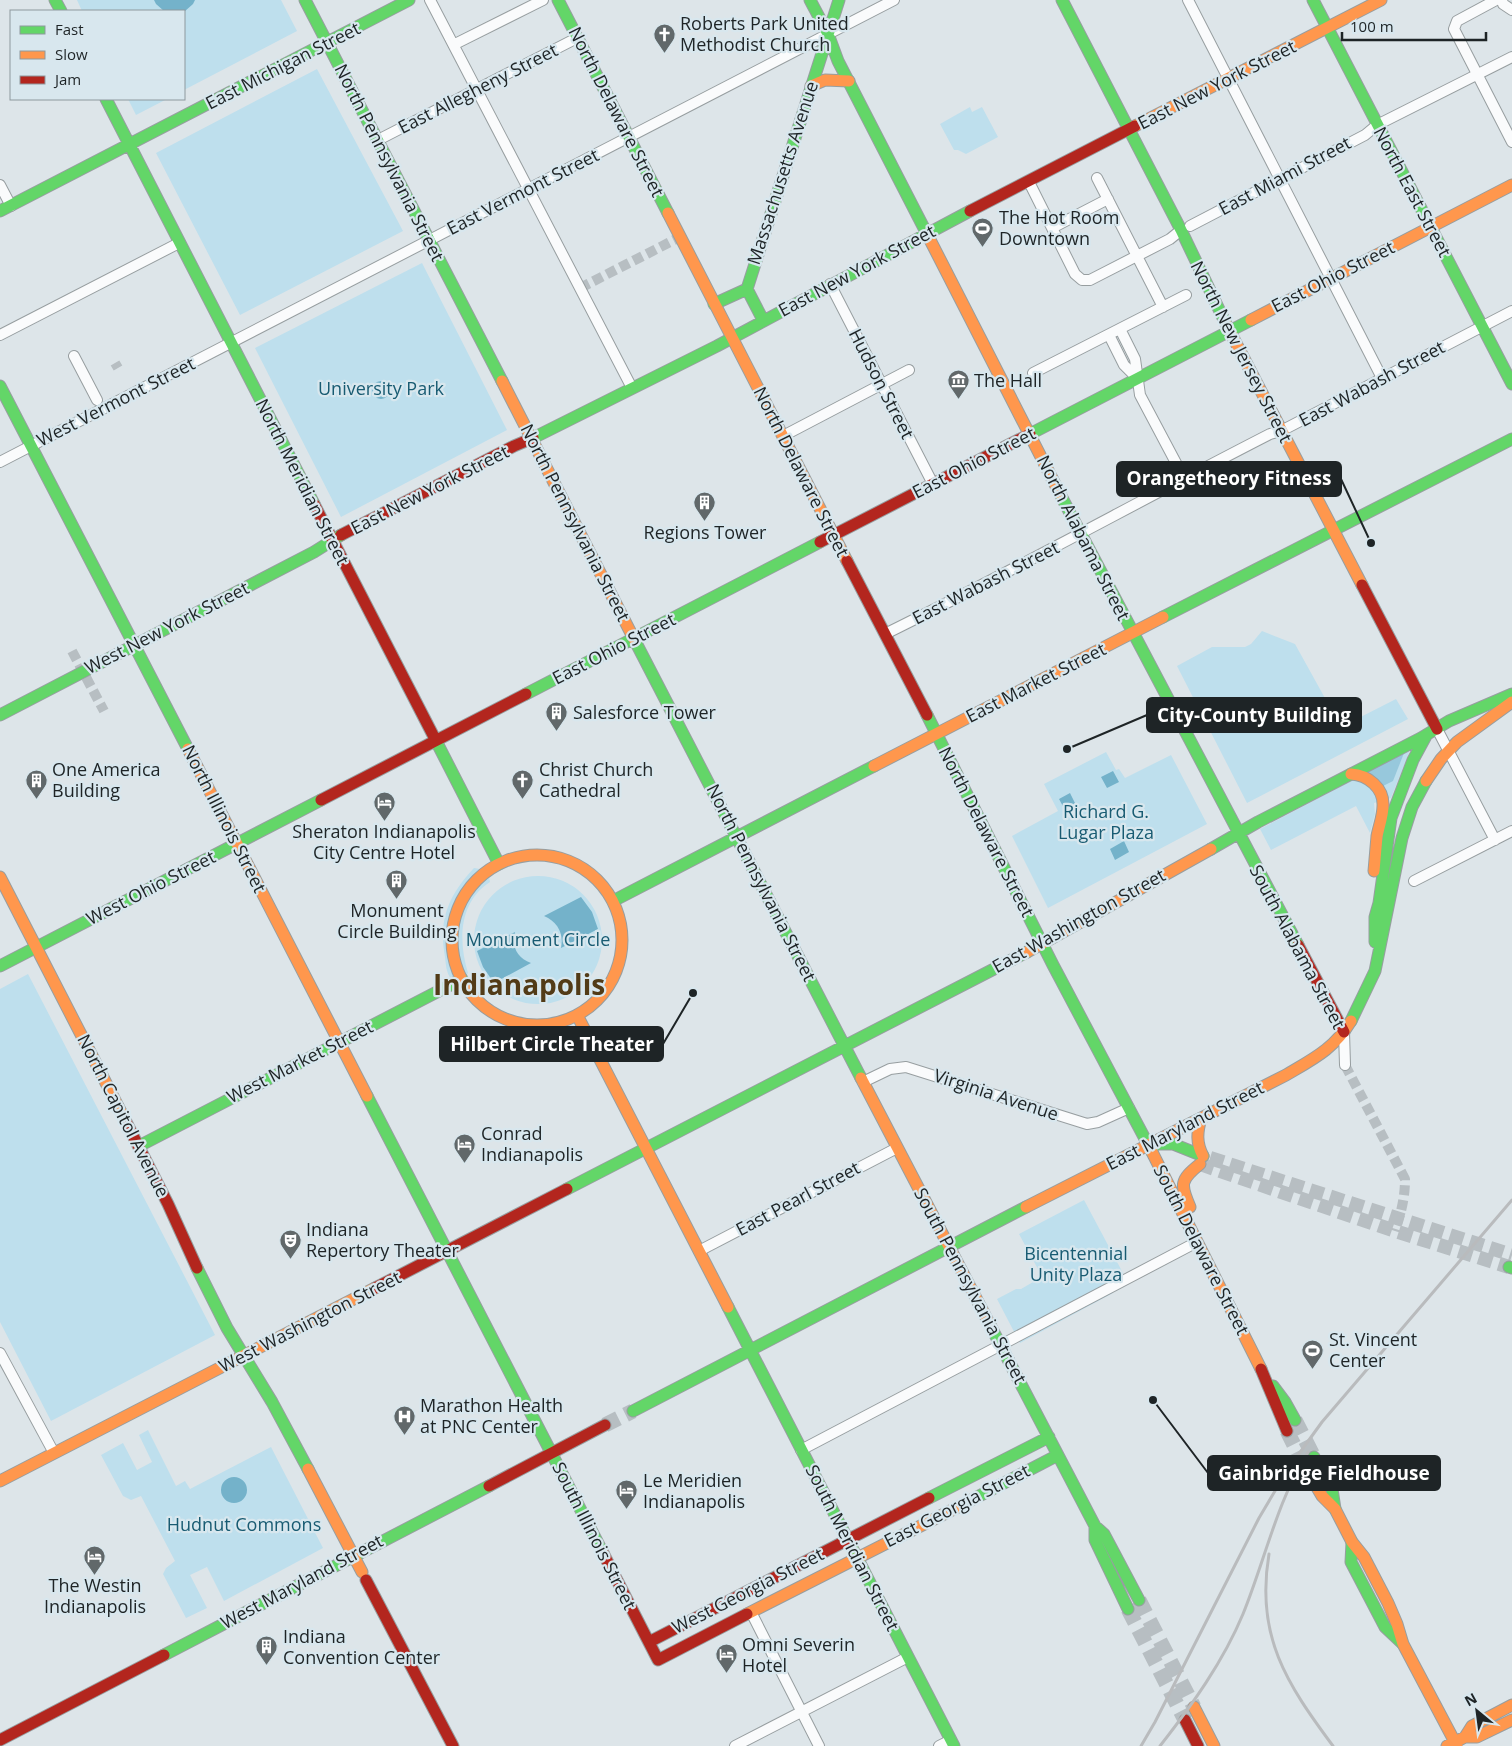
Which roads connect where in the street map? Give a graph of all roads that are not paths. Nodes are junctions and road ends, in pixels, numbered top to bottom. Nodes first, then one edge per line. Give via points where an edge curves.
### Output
1 (306, 0) edge
2 (409, 0) edge
3 (430, 0) edge
4 (543, 0) edge
5 (558, 0) edge
6 (810, 0) edge
7 (839, 0) edge
8 (894, 0) edge
9 (1062, 0) edge
10 (1188, 0) edge
11 (1314, 0) edge
12 (1381, 0) edge
13 (1496, 0) edge
14 (1502, 0) edge
15 (1512, 10) edge
16 (1328, 28) junction
17 (828, 34) junction
18 (577, 38) junction
19 (328, 43) junction
20 (454, 44) junction
21 (1512, 56) edge
22 (1477, 74) junction
23 (1229, 79) junction
24 (848, 82) junction
25 (811, 86) junction
26 (478, 89) junction
27 (107, 100) edge
28 (1377, 125) junction
29 (1129, 130) junction
30 (629, 137) junction
31 (378, 140) junction
32 (1512, 142) edge
33 (130, 144) junction
34 (1097, 178) dead end
35 (1280, 179) junction
36 (1029, 182) junction
37 (0, 185) edge
38 (1512, 185) edge
39 (529, 189) junction
40 (1108, 199) junction
41 (5, 209) edge
42 (1430, 227) junction
43 (1052, 228) junction
44 (1185, 228) junction
45 (927, 234) junction
46 (430, 240) junction
47 (179, 243) junction
48 (1136, 256) junction
49 (1331, 278) junction
50 (830, 284) junction
51 (747, 289) junction
52 (1186, 295) dead end
53 (714, 304) junction
54 (1163, 307) junction
55 (1512, 311) edge
56 (763, 320) junction
57 (1482, 326) junction
58 (1120, 329) junction
59 (1230, 332) junction
60 (0, 335) edge
61 (1109, 335) junction
62 (731, 337) junction
63 (231, 342) junction
64 (74, 356) dead end
65 (909, 370) dead end
66 (1033, 373) dead end
67 (1382, 378) junction
68 (1138, 379) junction
69 (1512, 384) edge
70 (882, 385) junction
71 (0, 386) edge
72 (632, 388) junction
73 (97, 400) dead end
74 (1281, 431) junction
75 (1029, 434) junction
76 (783, 436) junction
77 (531, 438) junction
78 (1512, 439) edge
79 (30, 446) junction
80 (0, 462) edge
81 (1184, 478) junction
82 (933, 484) junction
83 (1333, 530) junction
84 (1080, 534) junction
85 (834, 536) junction
86 (332, 541) junction
87 (1132, 633) junction
88 (885, 634) junction
89 (635, 638) junction
90 (134, 645) junction
91 (1512, 694) edge
92 (1512, 702) edge
93 (0, 715) edge
94 (1437, 729) junction
95 (936, 734) junction
96 (435, 741) junction
97 (1448, 750) junction
98 (1351, 774) junction
99 (1512, 831) edge
100 (1237, 833) junction
101 (738, 837) junction
102 (1494, 840) junction
103 (236, 844) junction
104 (499, 864) junction
105 (0, 877) edge
106 (1414, 880) dead end
107 (613, 901) junction
108 (1375, 917) junction
109 (1043, 944) junction
110 (37, 947) junction
111 (0, 966) edge
112 (1374, 971) junction
113 (462, 979) junction
114 (576, 1015) junction
115 (1344, 1032) junction
116 (339, 1042) junction
117 (844, 1046) junction
118 (1345, 1065) tunnel mouth
119 (863, 1082) junction
120 (1129, 1108) junction
121 (1201, 1118) junction
122 (1148, 1144) junction
123 (139, 1146) junction
124 (897, 1148) junction
125 (646, 1149) junction
126 (1201, 1160) junction
127 (1197, 1242) junction
128 (949, 1248) junction
129 (447, 1251) junction
130 (699, 1251) junction
131 (1216, 1279) junction
132 (1000, 1345) junction
133 (750, 1350) junction
134 (0, 1354) edge
135 (244, 1356) junction
136 (1262, 1370) junction
137 (633, 1410) tunnel mouth
138 (1295, 1420) tunnel mouth
139 (605, 1424) tunnel mouth
140 (1287, 1431) tunnel mouth
141 (1049, 1437) junction
142 (801, 1450) junction
143 (54, 1453) junction
144 (551, 1453) junction
145 (1058, 1455) junction
146 (1314, 1457) tunnel mouth
147 (1306, 1469) tunnel mouth
148 (0, 1481) edge
149 (1334, 1509) junction
150 (1095, 1526) junction
151 (848, 1540) junction
152 (353, 1555) junction
153 (857, 1558) junction
154 (1139, 1600) tunnel mouth
155 (1128, 1610) tunnel mouth
156 (751, 1612) junction
157 (649, 1642) junction
158 (908, 1657) junction
159 (658, 1660) joint
160 (1512, 1705) edge
161 (1194, 1707) tunnel mouth
162 (802, 1712) junction
163 (1185, 1720) tunnel mouth
164 (1512, 1720) edge
165 (0, 1740) edge
166 (953, 1743) edge
167 (1456, 1743) edge
168 (452, 1746) edge
169 (735, 1746) edge
170 (819, 1746) edge
171 (939, 1746) edge
172 (1198, 1746) edge
173 (1214, 1746) edge

1 - 19 main road, North Pennsylvania Street
2 - 19 main road, East Michigan Street
3 - 20 street
4 - 20 street
5 - 18 main road, North Delaware Street
6 - 17 main road, North Alabama Street
7 - 17 main road, Massachusetts Avenue
8 - 17 street, East Vermont Street
9 - 29 main road, North New Jersey Street
10 - 23 street
11 - 16 main road, North East Street
12 - 16 main road, East New York Street
13 - 22 street via 1457,21 1454,29
14 - 15 street
16 - 23 main road, East New York Street
16 - 28 main road, North East Street
17 - 24 main road, North Alabama Street
17 - 25 main road, Massachusetts Avenue
17 - 30 street, East Vermont Street
18 - 26 street, East Allegheny Street
18 - 30 main road, North Delaware Street
19 - 31 main road, North Pennsylvania Street
19 - 33 main road, East Michigan Street
20 - 26 street
21 - 22 street, East Miami Street
22 - 28 street, East Miami Street
22 - 32 street
23 - 29 main road, East New York Street
23 - 35 street
24 - 25 main road via 825,80
24 - 45 main road, North Alabama Street
25 - 51 main road, Massachusetts Avenue
26 - 31 street, East Allegheny Street
26 - 39 street
27 - 33 main road, North Meridian Street
28 - 35 street, East Miami Street via 1365,135
28 - 42 main road, North East Street
29 - 36 main road, East New York Street
29 - 44 main road, North New Jersey Street
30 - 39 street, East Vermont Street
30 - 53 main road, North Delaware Street
31 - 46 main road, North Pennsylvania Street
33 - 41 main road, East Michigan Street
33 - 47 main road, North Meridian Street
34 - 40 street
35 - 44 street, East Miami Street
35 - 49 street
36 - 43 street
36 - 45 main road, East New York Street
37 - 41 street
38 - 42 main road, East Ohio Street
39 - 46 street, East Vermont Street
39 - 72 street
40 - 43 street
40 - 48 street
42 - 49 main road, East Ohio Street
42 - 57 main road, North East Street
43 - 48 street, East Miami Street via 1075,274 1082,280 1090,280
44 - 48 street, East Miami Street
44 - 59 main road, North New Jersey Street
45 - 50 main road, East New York Street
45 - 75 main road, North Alabama Street
46 - 63 street, East Vermont Street
46 - 77 main road, North Pennsylvania Street
47 - 60 street
47 - 63 main road, North Meridian Street
48 - 54 street
49 - 59 main road, East Ohio Street
49 - 67 street
50 - 56 main road, East New York Street
50 - 70 street, Hudson Street
51 - 53 main road, Massachusetts Avenue
51 - 56 main road, Massachusetts Avenue
52 - 54 street
53 - 62 main road, North Delaware Street
54 - 58 street
55 - 57 street, East Wabash Street
56 - 62 main road, East New York Street
57 - 67 street, East Wabash Street
57 - 69 main road, North East Street
58 - 61 street
58 - 68 street via 1135,360
59 - 68 main road, East Ohio Street
59 - 74 main road, North New Jersey Street
61 - 66 street
61 - 68 street via 1124,365
62 - 72 main road, East New York Street
62 - 76 main road, North Delaware Street
63 - 79 street, West Vermont Street
63 - 86 main road, North Meridian Street
64 - 73 street
65 - 70 street
67 - 74 street, East Wabash Street
68 - 75 main road, East Ohio Street
68 - 81 street via 1140,395
70 - 76 street
70 - 82 street, Hudson Street
71 - 79 main road, North Illinois Street
72 - 77 main road, East New York Street
74 - 81 street, East Wabash Street
74 - 83 main road, North New Jersey Street
75 - 82 main road, East Ohio Street
75 - 84 main road, North Alabama Street
76 - 85 main road, North Delaware Street
77 - 86 main road, East New York Street
77 - 89 main road, North Pennsylvania Street
78 - 83 main road, East Market Street
79 - 80 street, West Vermont Street
79 - 90 main road, North Illinois Street
81 - 84 street, East Wabash Street
82 - 85 main road, East Ohio Street
83 - 87 main road, East Market Street
83 - 94 main road, North New Jersey Street
84 - 87 main road, North Alabama Street
84 - 88 street, East Wabash Street
85 - 88 main road, North Delaware Street
85 - 89 main road, East Ohio Street
86 - 90 main road, West New York Street
86 - 96 main road, North Meridian Street
87 - 95 main road, East Market Street
87 - 100 main road, North Alabama Street
88 - 95 main road, North Delaware Street
89 - 96 main road, East Ohio Street
89 - 101 main road, North Pennsylvania Street
90 - 93 main road, West New York Street
90 - 103 main road, North Illinois Street
91 - 94 main road, East Washington Street
92 - 97 main road
94 - 97 street
94 - 98 main road, East Washington Street
94 - 108 main road via 1425,736 1417,750 1391,818
95 - 101 main road, East Market Street
95 - 109 main road, North Delaware Street
96 - 103 main road, West Ohio Street
96 - 104 main road, North Meridian Street
97 - 102 street
97 - 112 main road, East Maryland Street via 1426,779 1408,816
98 - 100 main road, East Washington Street
98 - 108 main road via 1359,774 1372,782 1383,798 1372,902
99 - 102 street
100 - 109 main road, East Washington Street
100 - 115 main road, South Alabama Street
101 - 107 main road, East Market Street
101 - 117 main road, North Pennsylvania Street
102 - 106 street
103 - 110 main road, West Ohio Street
103 - 116 main road, North Illinois Street
104 - 107 main road via 531,855 565,860 593,875
104 - 113 main road via 475,882 459,907 453,949
105 - 110 main road, North Capitol Avenue
107 - 114 main road via 622,933 618,966 601,996
108 - 112 main road
109 - 117 main road, East Washington Street
109 - 120 main road, South Delaware Street
110 - 111 main road, West Ohio Street
110 - 123 main road, North Capitol Avenue
112 - 115 main road, East Maryland Street
113 - 114 main road via 483,1005 511,1021 544,1024
113 - 116 main road, West Market Street
114 - 125 main road
115 - 118 street, South Alabama Street
115 - 121 main road, East Maryland Street via 1330,1047 1308,1062
116 - 123 main road, West Market Street
116 - 129 main road, North Illinois Street
117 - 119 main road, South Pennsylvania Street
117 - 125 main road, East Washington Street
119 - 120 street, Virginia Avenue via 890,1069 906,1067 1087,1124
119 - 124 main road, South Pennsylvania Street
120 - 122 main road, South Delaware Street
121 - 122 main road, East Maryland Street
121 - 126 main road via 1197,1139
122 - 126 main road via 1173,1144
122 - 127 main road, South Delaware Street
122 - 128 main road, East Maryland Street
123 - 135 main road, North Capitol Avenue via 176,1219 198,1272
124 - 128 main road, South Pennsylvania Street
124 - 130 street, East Pearl Street
125 - 129 main road, West Washington Street
125 - 130 main road
126 - 131 main road via 1187,1174 1182,1188 1200,1228
127 - 131 main road, South Delaware Street
127 - 132 street
128 - 132 main road, South Pennsylvania Street
128 - 133 main road, East Maryland Street
129 - 135 main road, West Washington Street
129 - 144 main road, South Illinois Street
130 - 133 main road
131 - 136 main road, South Delaware Street
132 - 141 main road, South Pennsylvania Street
132 - 142 street
133 - 137 main road
133 - 142 main road, South Meridian Street
134 - 143 street
135 - 143 main road, West Washington Street
135 - 152 main road, North Capitol Avenue
136 - 138 main road, South Delaware Street
136 - 140 main road, South Delaware Street
139 - 144 main road, West Maryland Street
141 - 145 main road, South Pennsylvania Street
141 - 151 main road, East Georgia Street
142 - 151 main road, South Meridian Street
143 - 148 main road, West Washington Street
144 - 152 main road, West Maryland Street
144 - 157 main road, South Illinois Street
145 - 150 main road, South Pennsylvania Street
145 - 153 main road, East Georgia Street
146 - 149 main road via 1332,1490
147 - 149 main road
149 - 167 main road via 1388,1603 1403,1644
150 - 154 main road, South Pennsylvania Street via 1104,1534
150 - 155 main road, South Pennsylvania Street via 1095,1540
151 - 153 main road, South Meridian Street
151 - 157 main road, West Georgia Street
152 - 165 main road, West Maryland Street
152 - 168 main road, North Capitol Avenue
153 - 156 main road, West Georgia Street
153 - 158 main road, South Meridian Street
156 - 159 main road, West Georgia Street
156 - 162 street
157 - 159 main road, South Illinois Street
158 - 162 street
158 - 166 main road, South Meridian Street
160 - 167 main road via 1472,1726
161 - 173 main road
162 - 169 street
162 - 170 street
163 - 172 main road
164 - 167 main road
166 - 171 street

